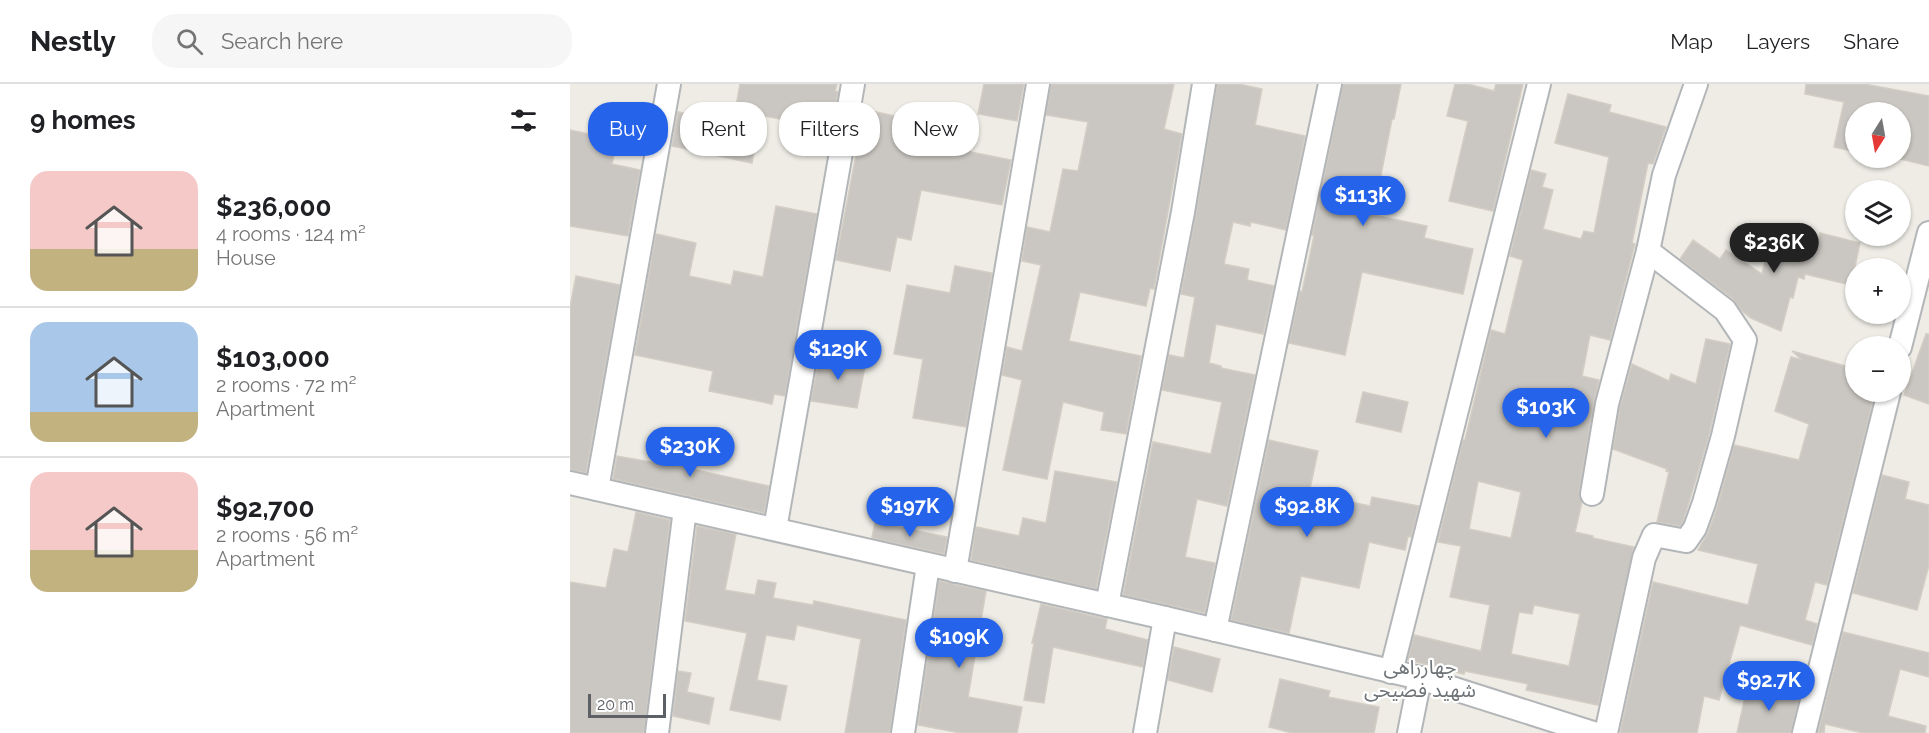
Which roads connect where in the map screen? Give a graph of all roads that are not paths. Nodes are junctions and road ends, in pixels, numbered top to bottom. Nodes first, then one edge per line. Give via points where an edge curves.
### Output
1 (669, 84) edge
2 (852, 84) edge
3 (1038, 84) edge
4 (1204, 84) edge
5 (1330, 84) edge
6 (1539, 84) edge
7 (1696, 84) edge
8 (1929, 233) edge
9 (1648, 250) junction
10 (1903, 336) edge
11 (1887, 402) edge
12 (570, 483) edge
13 (597, 489) junction
14 (1592, 494) dead end
15 (685, 509) junction
16 (775, 529) junction
17 (928, 565) junction
18 (955, 571) junction
19 (1107, 606) junction
20 (1165, 618) junction
21 (1215, 630) junction
22 (1391, 672) junction
23 (1420, 678) junction
24 (657, 733) edge
25 (903, 733) edge
26 (1145, 733) edge
27 (1409, 733) edge
28 (1593, 733) edge
29 (1606, 733) edge
30 (1804, 733) edge

1 - 13 street
2 - 16 street
3 - 18 street
4 - 19 street
5 - 21 street
6 - 22 street
7 - 9 street via 1664,175
8 - 10 street
9 - 14 street via 1607,404
9 - 29 street via 1725,310 1745,340 1723,436 1695,528 1686,541 1654,535 1644,558
11 - 30 street
12 - 13 street
13 - 15 street
15 - 16 street
15 - 24 street
16 - 17 street
17 - 18 street
17 - 25 street
18 - 19 street
19 - 20 street
20 - 21 street
20 - 26 street
21 - 22 street
22 - 23 street
23 - 27 street
23 - 28 street

